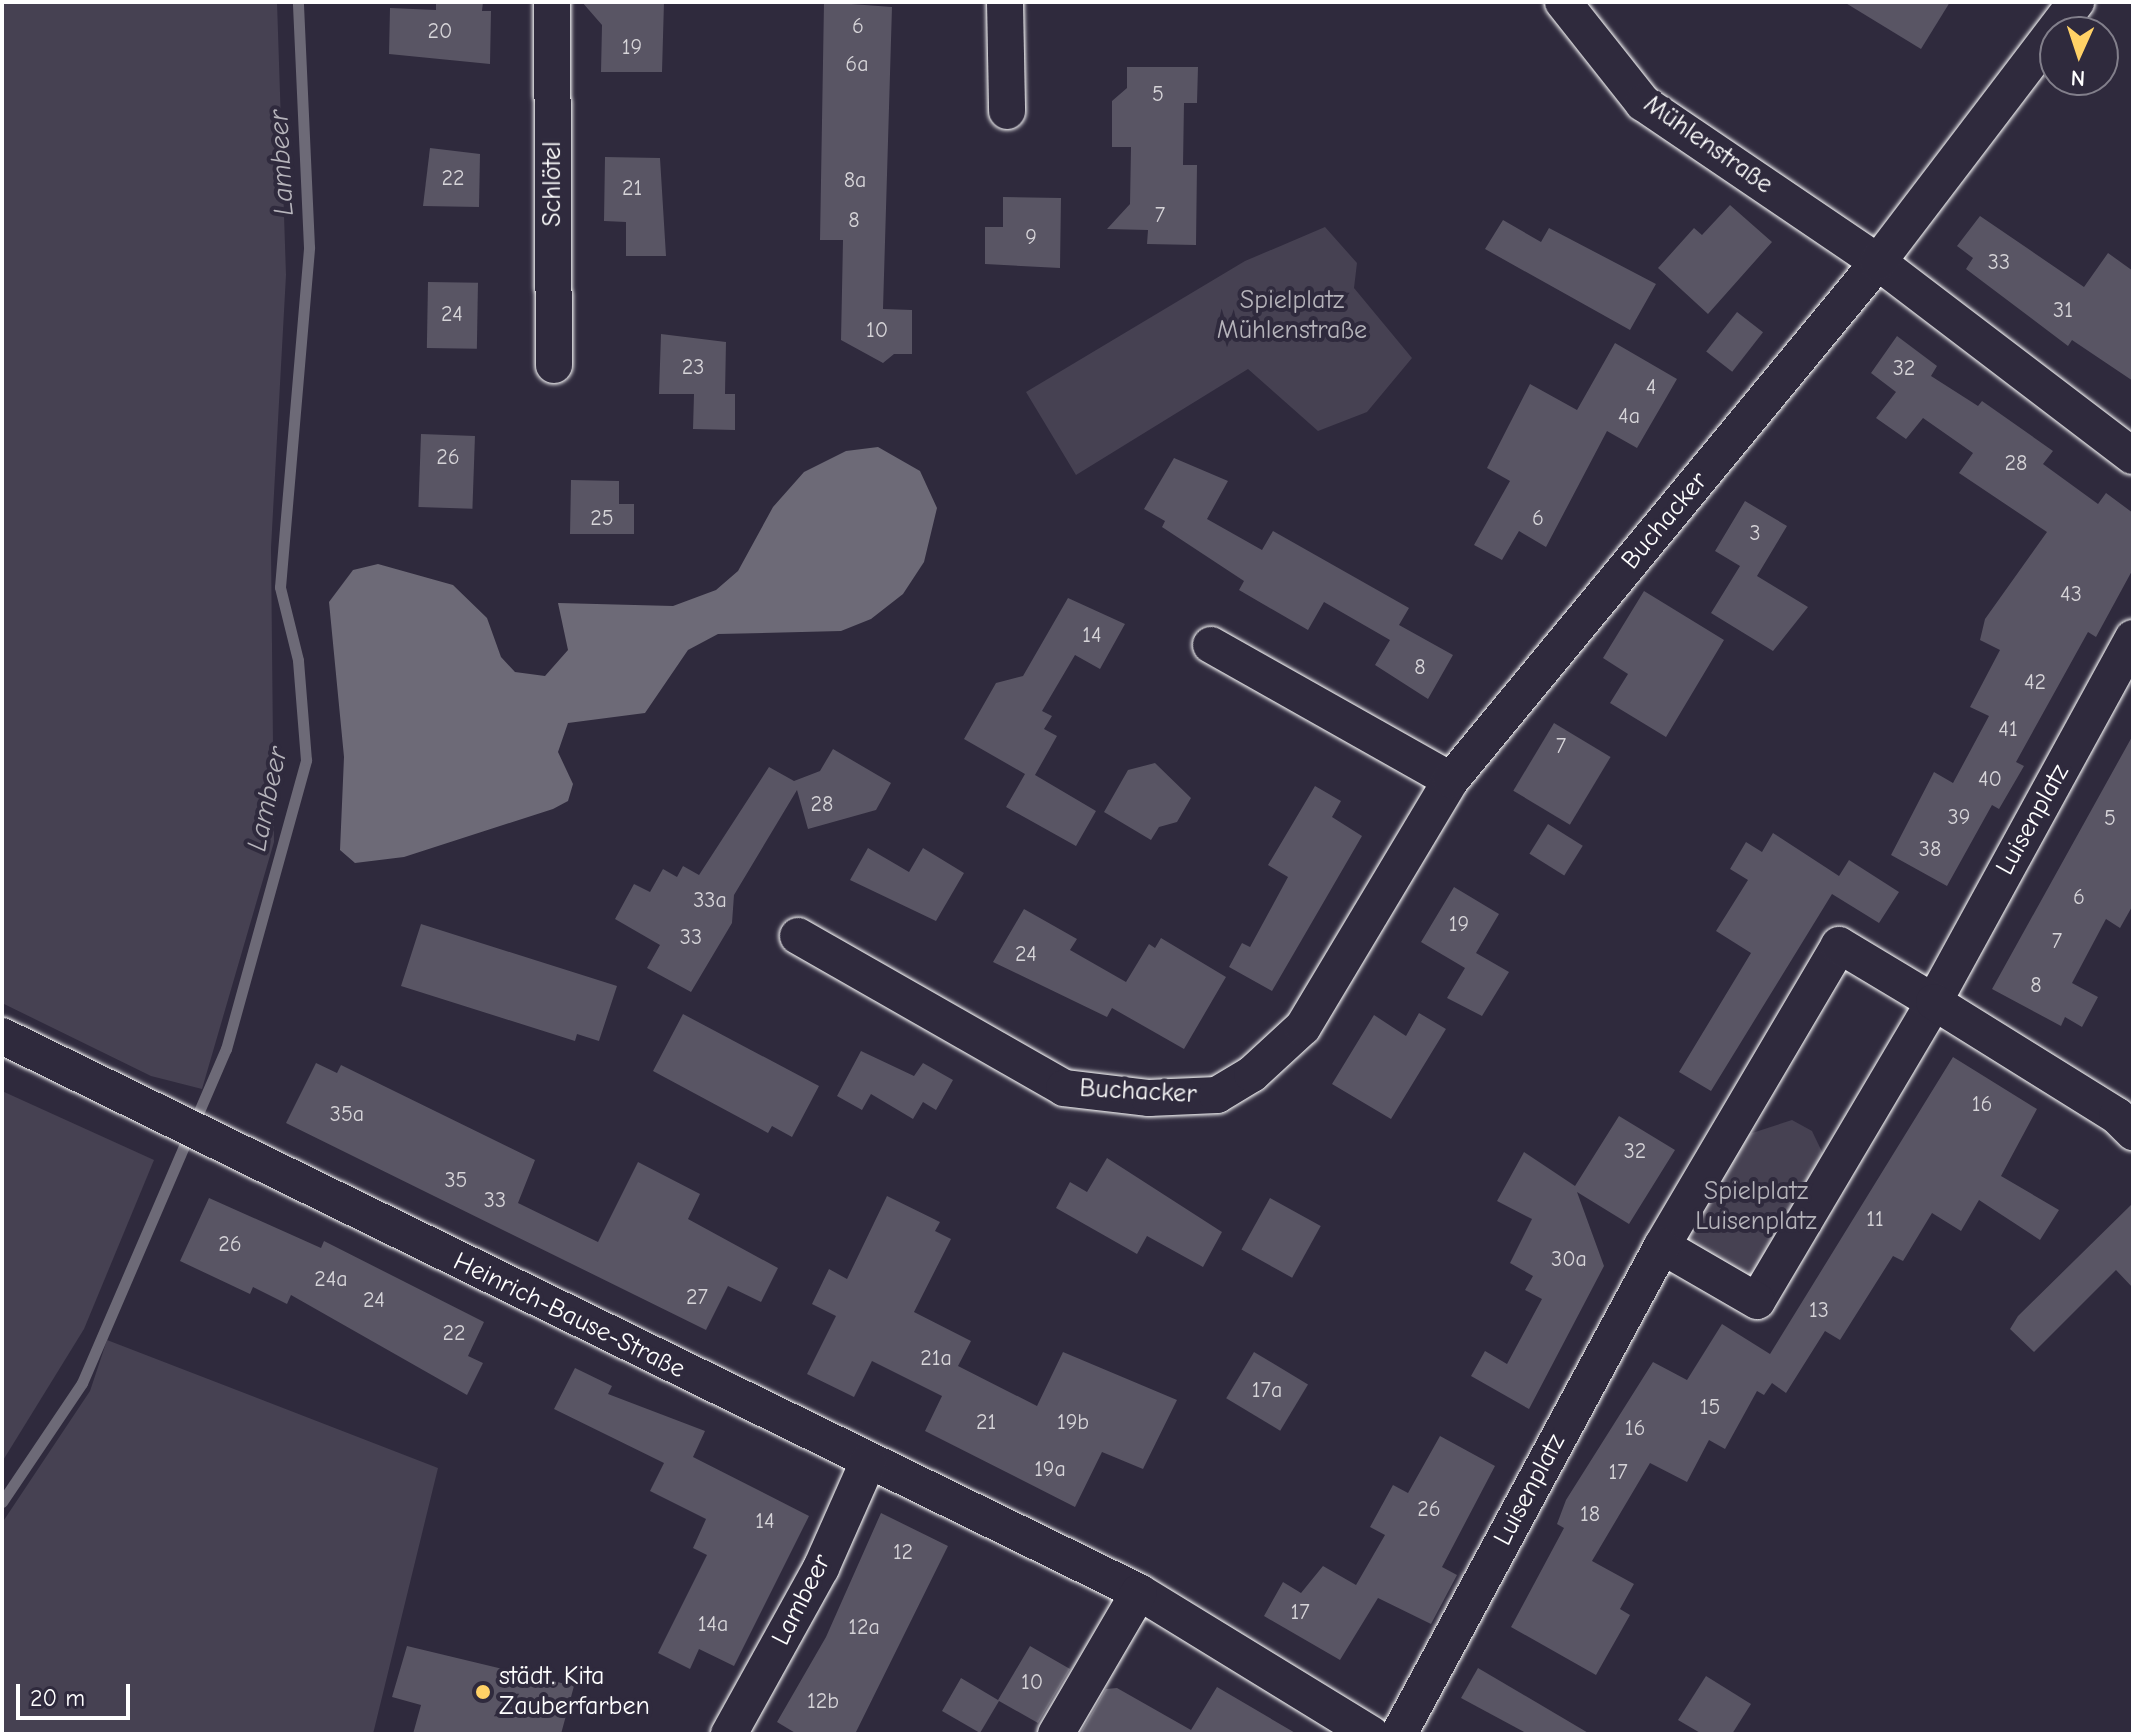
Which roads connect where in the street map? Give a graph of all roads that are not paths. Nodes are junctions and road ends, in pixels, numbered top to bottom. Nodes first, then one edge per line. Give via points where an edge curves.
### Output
1 (552, 2) edge
2 (1005, 2) edge
3 (1563, 2) edge
4 (2076, 2) edge
5 (1007, 111) dead end
6 (1878, 262) junction
7 (554, 365) dead end
8 (2133, 456) edge
9 (2133, 638) edge
10 (1211, 645) dead end
11 (1451, 780) junction
12 (798, 936) dead end
13 (1934, 1002) junction
14 (2, 1036) edge
15 (2133, 1132) edge
16 (1662, 1246) junction
17 (868, 1462) junction
18 (1139, 1592) junction
19 (729, 1734) edge
20 (1056, 1734) edge
21 (1371, 1734) edge
22 (1399, 1734) edge

1 - 7 street, Schlötel
2 - 5 street
3 - 6 street, Mühlenstraße via 1643,103
4 - 6 street
6 - 8 street, Mühlenstraße
6 - 11 street, Buchacker
9 - 13 street, Luisenplatz
10 - 11 street
11 - 12 street, Buchacker via 1303,1027 1252,1074 1217,1095 1149,1098 1064,1088
13 - 15 street
13 - 16 street, Luisenplatz via 1757,1301
13 - 16 street, Luisenplatz via 1839,945
14 - 17 street, Heinrich-Bause-Straße
16 - 22 street, Luisenplatz
17 - 18 street, Heinrich-Bause-Straße
17 - 19 street, Lambeer via 821,1568
18 - 20 street
18 - 21 street, Heinrich-Bause-Straße

